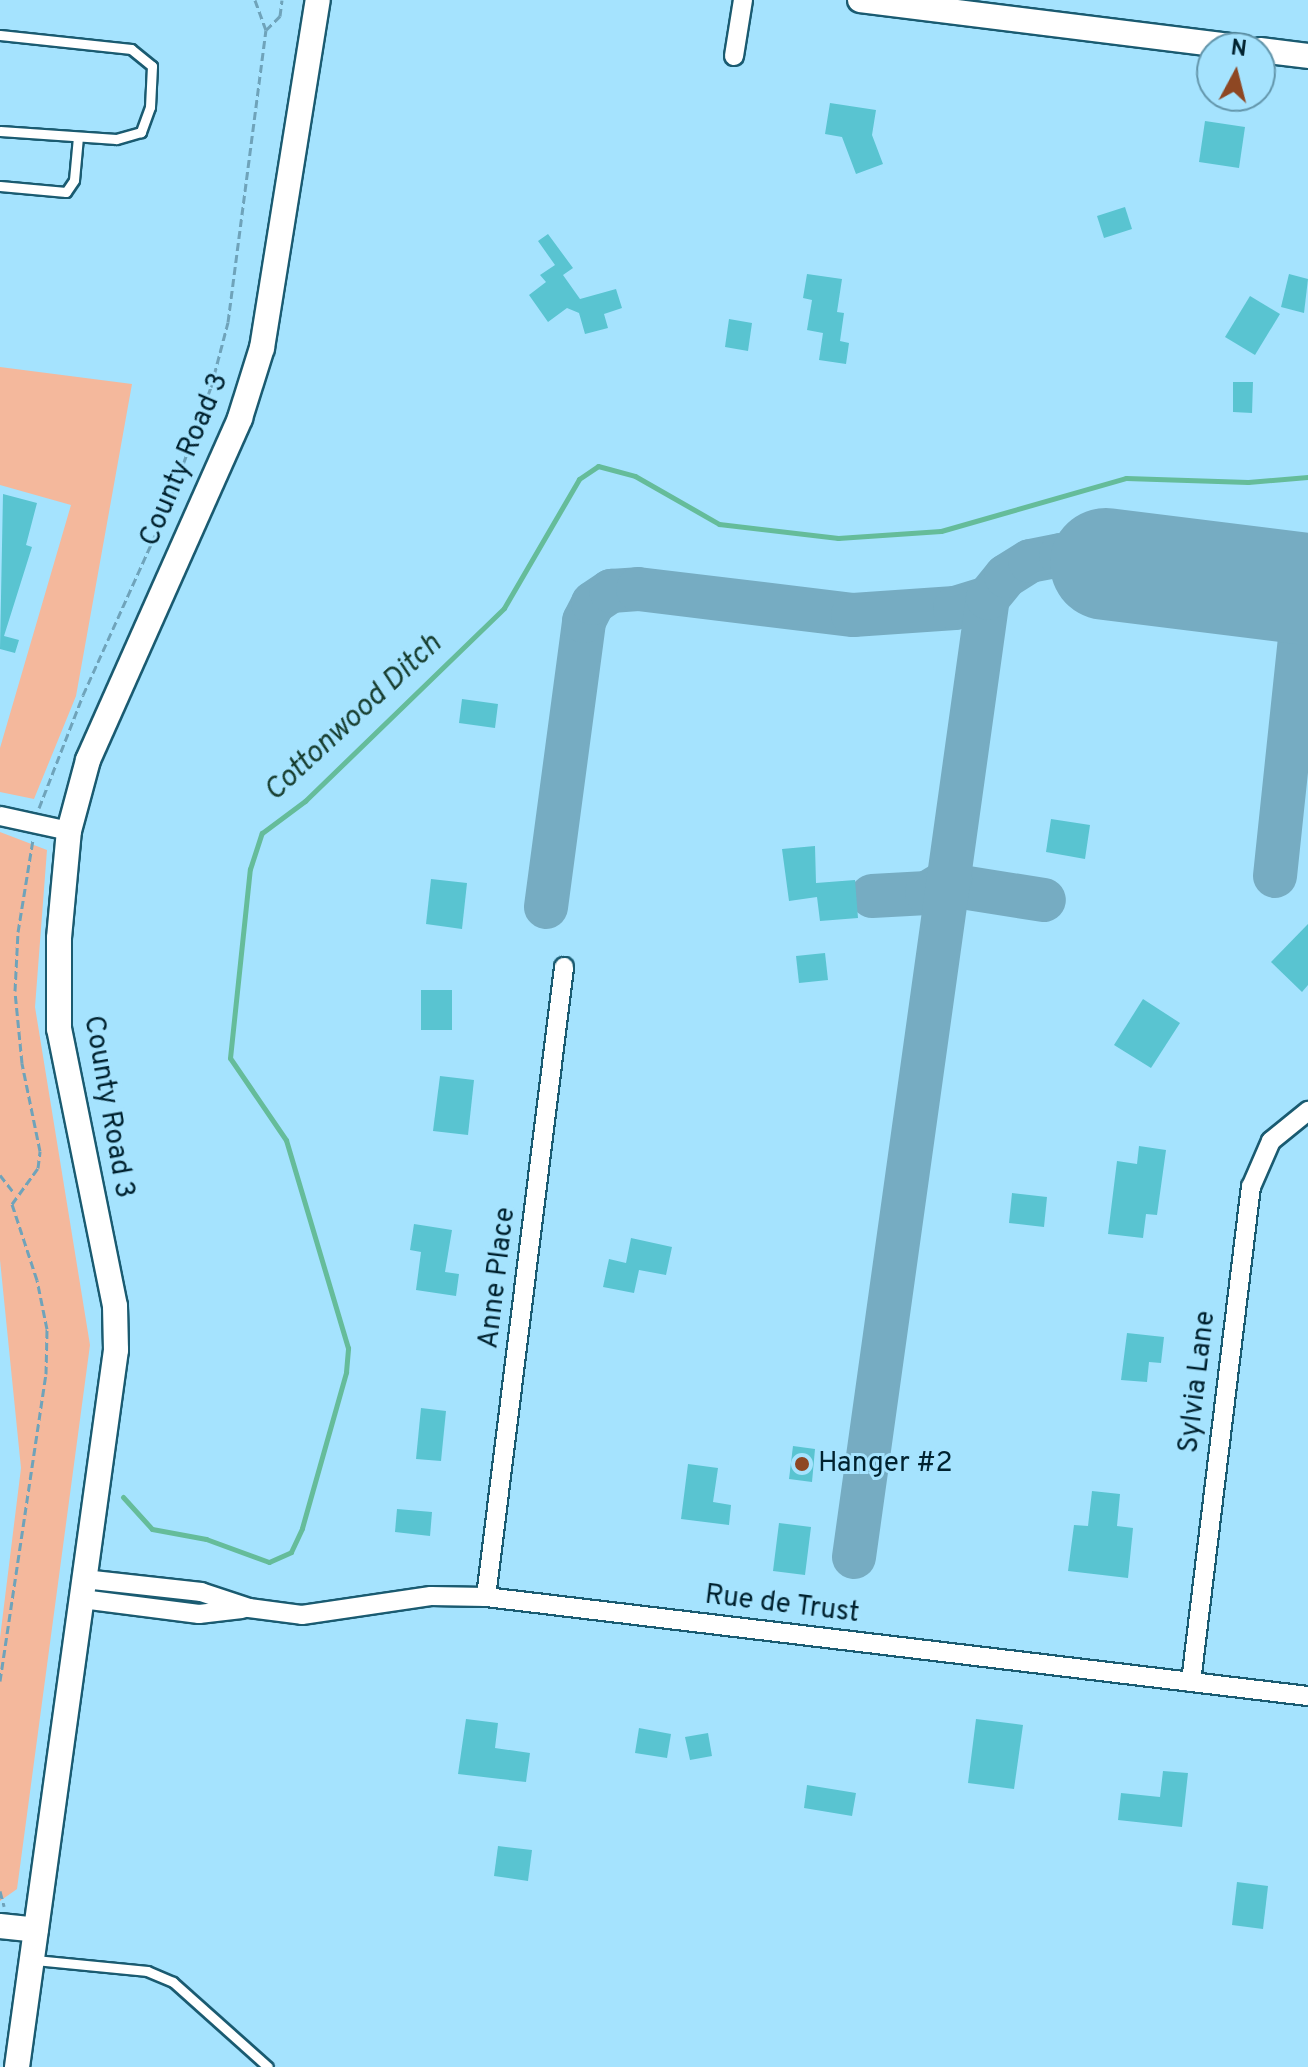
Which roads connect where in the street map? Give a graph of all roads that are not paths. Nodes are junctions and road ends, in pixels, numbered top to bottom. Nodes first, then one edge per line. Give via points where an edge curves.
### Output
1 (318, 0) edge
2 (743, 0) edge
3 (860, 0) edge
4 (0, 35) edge
5 (1196, 42) edge
6 (1276, 52) edge
7 (734, 56) dead end
8 (1308, 56) edge
9 (0, 131) edge
10 (78, 137) junction
11 (0, 186) edge
12 (0, 816) edge
13 (69, 831) junction
14 (564, 967) dead end
15 (1308, 1111) edge
16 (83, 1589) junction
17 (486, 1597) junction
18 (1191, 1682) junction
19 (1308, 1696) edge
20 (0, 1926) edge
21 (36, 1930) junction
22 (31, 1959) junction
23 (17, 2067) edge
24 (268, 2067) edge

1 - 13 street, County Road 3 via 262,348 240,418 88,760
2 - 7 street
3 - 5 street
4 - 10 lane via 131,49 150,60 150,107 141,132 116,139
6 - 8 street
9 - 10 lane
10 - 11 lane via 74,180 66,192
12 - 13 street
13 - 16 street, County Road 3 via 59,938 59,1029 115,1306 107,1441
14 - 17 street, Anne Place
15 - 18 street, Sylvia Lane via 1271,1141 1251,1187
16 - 17 street, Rue de Trust via 199,1614 249,1608 302,1615 431,1596
16 - 21 street, County Road 3
17 - 18 street, Rue de Trust
18 - 19 street, Rue de Trust
20 - 21 street
21 - 22 street, County Road 3
22 - 23 street, County Road 3
22 - 24 lane via 147,1971 173,1982

